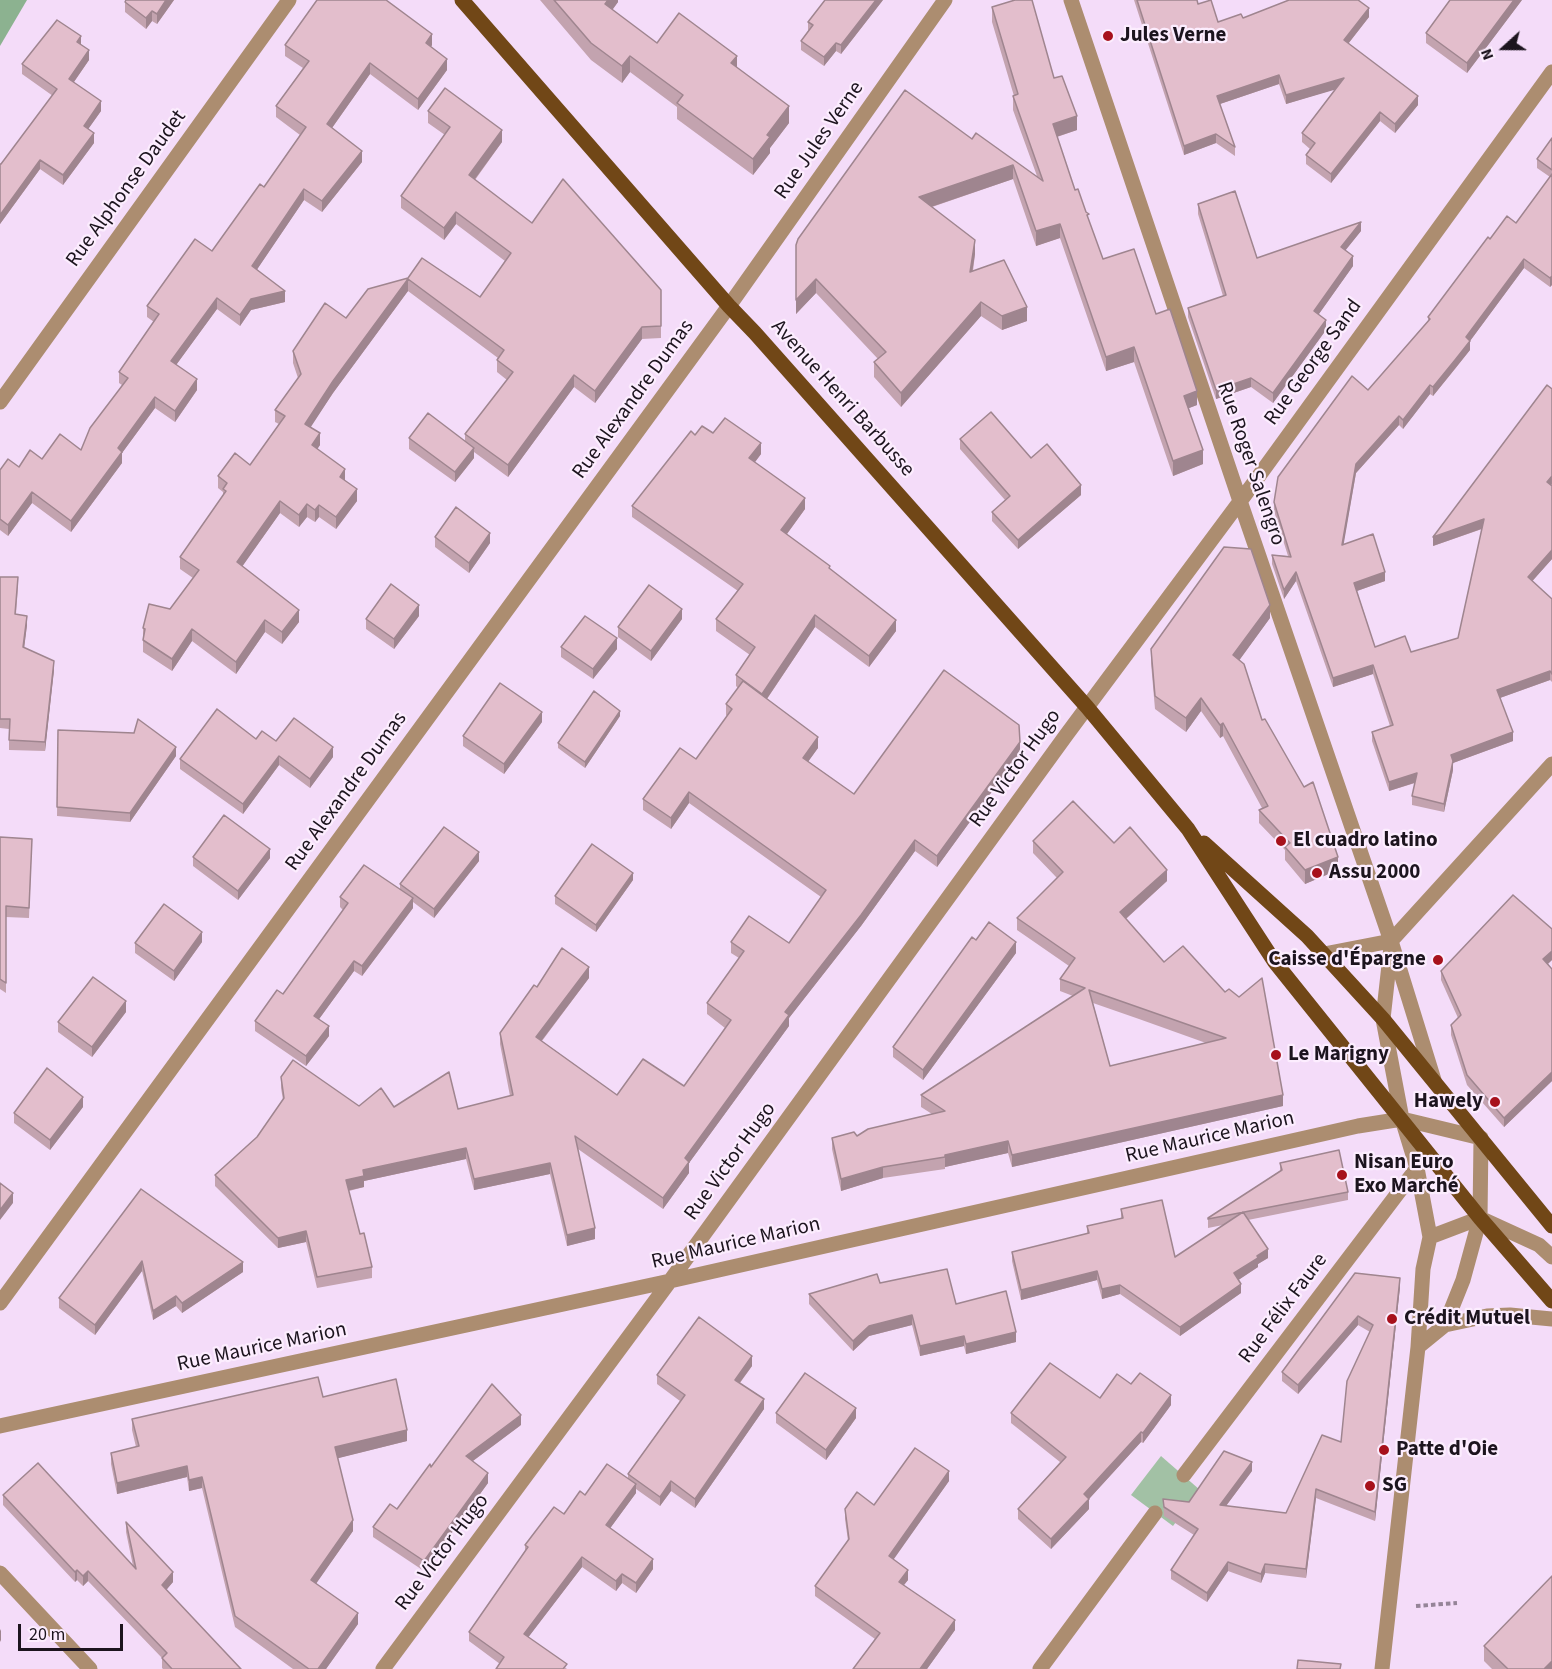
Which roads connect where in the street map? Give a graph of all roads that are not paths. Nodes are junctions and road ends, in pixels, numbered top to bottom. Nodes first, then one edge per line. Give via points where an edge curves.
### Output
1 (289, 0) edge
2 (462, 0) edge
3 (945, 0) edge
4 (1071, 0) edge
5 (1552, 72) edge
6 (729, 306) junction
7 (0, 402) edge
8 (1240, 501) junction
9 (1088, 707) junction
10 (1552, 764) edge
11 (1188, 829) junction
12 (1391, 941) junction
13 (1324, 954) junction
14 (1383, 1018) junction
15 (1434, 1080) junction
16 (1402, 1119) junction
17 (1481, 1138) junction
18 (1417, 1168) junction
19 (1480, 1218) junction
20 (1552, 1226) edge
21 (1430, 1236) junction
22 (1552, 1257) edge
23 (670, 1281) junction
24 (1552, 1301) edge
25 (0, 1303) edge
26 (1552, 1319) edge
27 (1445, 1324) junction
28 (1418, 1347) junction
29 (0, 1426) edge
30 (1184, 1475) dead end
31 (1155, 1513) dead end
32 (0, 1573) edge
33 (90, 1669) edge
34 (383, 1669) edge
35 (1040, 1669) edge
36 (1382, 1669) edge

1 - 7 street, Rue Alphonse Daudet
2 - 6 main road, Avenue Henri Barbusse
3 - 6 street, Rue Jules Verne
4 - 8 street, Rue Roger Salengro
5 - 8 street, Rue George Sand
6 - 9 main road, Avenue Henri Barbusse
6 - 25 street, Rue Alexandre Dumas
8 - 9 street, Rue George Sand
8 - 12 street, Rue Roger Salengro
9 - 11 main road, Avenue Henri Barbusse
9 - 23 street, Rue Victor Hugo
10 - 12 street
11 - 13 main road, Avenue Henri Barbusse
11 - 16 main road, Avenue Henri Barbusse via 1274,961
12 - 13 street
12 - 14 street, Rue Roger Salengro
12 - 15 street, Rue Roger Salengro
13 - 14 main road, Avenue Henri Barbusse
14 - 15 main road, Avenue Henri Barbusse
14 - 16 street, Rue Roger Salengro
15 - 17 main road, Avenue Henri Barbusse
16 - 17 street, Rue Maurice Marion
16 - 18 street, Rue Roger Salengro
16 - 19 main road, Avenue Henri Barbusse
16 - 23 street, Rue Maurice Marion
17 - 19 street
17 - 20 main road, Avenue Henri Barbusse
18 - 21 street, Rue Roger Salengro
18 - 30 street, Rue Félix Faure
19 - 21 street
19 - 22 street via 1539,1245
19 - 24 main road, Avenue Henri Barbusse
19 - 27 street via 1463,1280
21 - 28 street via 1423,1269
23 - 29 street, Rue Maurice Marion
23 - 34 street, Rue Victor Hugo
26 - 27 street via 1487,1316
27 - 28 street
28 - 36 street
31 - 35 street
32 - 33 street

